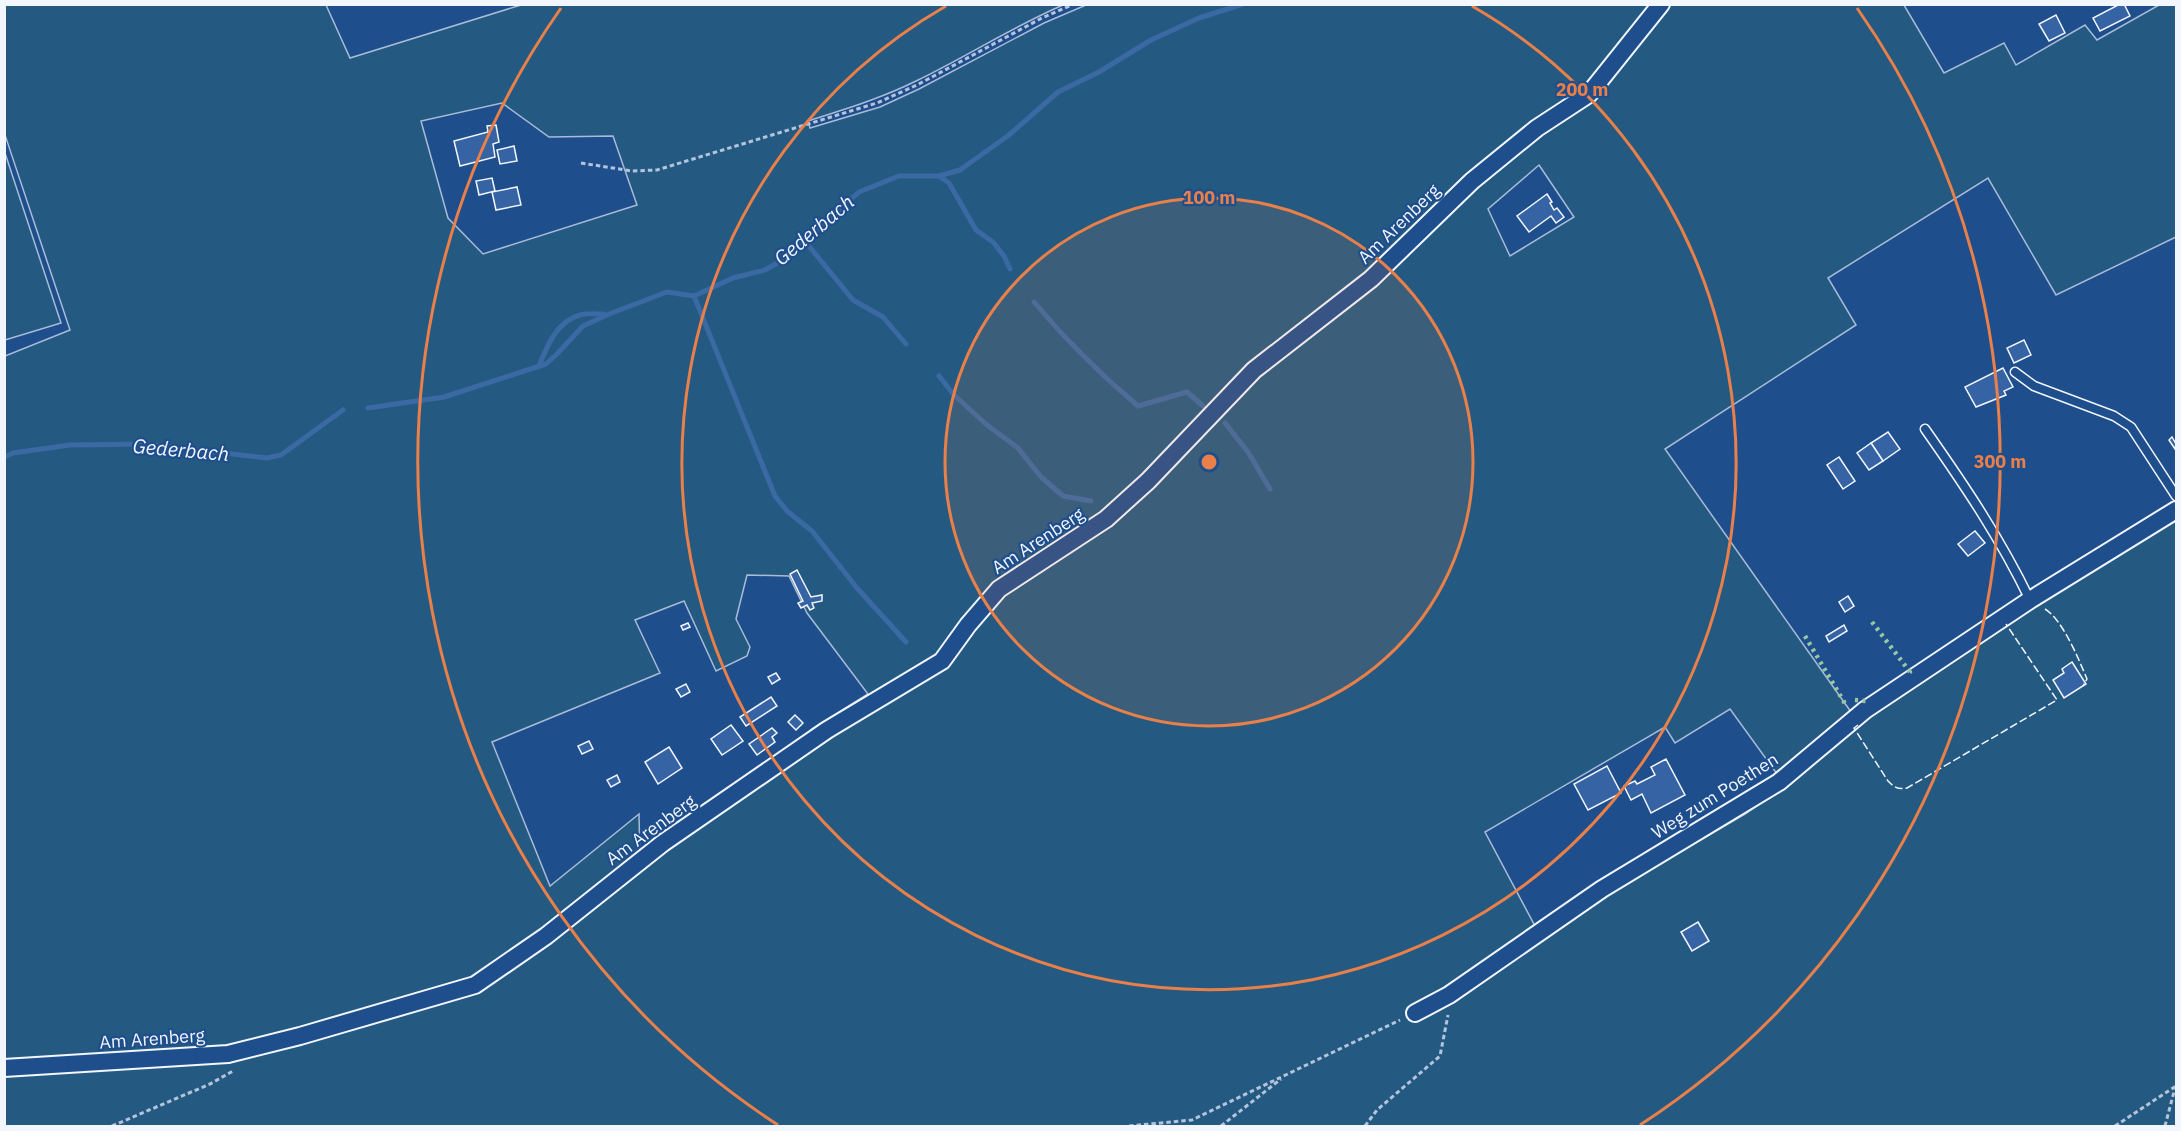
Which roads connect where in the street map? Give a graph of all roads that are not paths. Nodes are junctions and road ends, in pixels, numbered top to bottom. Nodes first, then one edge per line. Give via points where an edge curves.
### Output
1 (1661, 4) edge
2 (2015, 372) dead end
3 (1925, 429) dead end
4 (2176, 496) edge
5 (2176, 510) edge
6 (2031, 600) junction
7 (1415, 1013) road end
8 (4, 1068) edge

1 - 8 street, Am Arenberg via 1589,94 1537,128 1480,174 1371,279 1254,370 1148,481 1106,519 999,589 942,661 827,730 663,843 546,936 475,985 228,1054
2 - 4 lane via 2034,386 2114,416 2131,427
3 - 6 lane via 2009,555
5 - 6 street, Weg zum Poethen
6 - 7 street, Weg zum Poethen via 1864,710 1779,782 1602,889 1449,995

